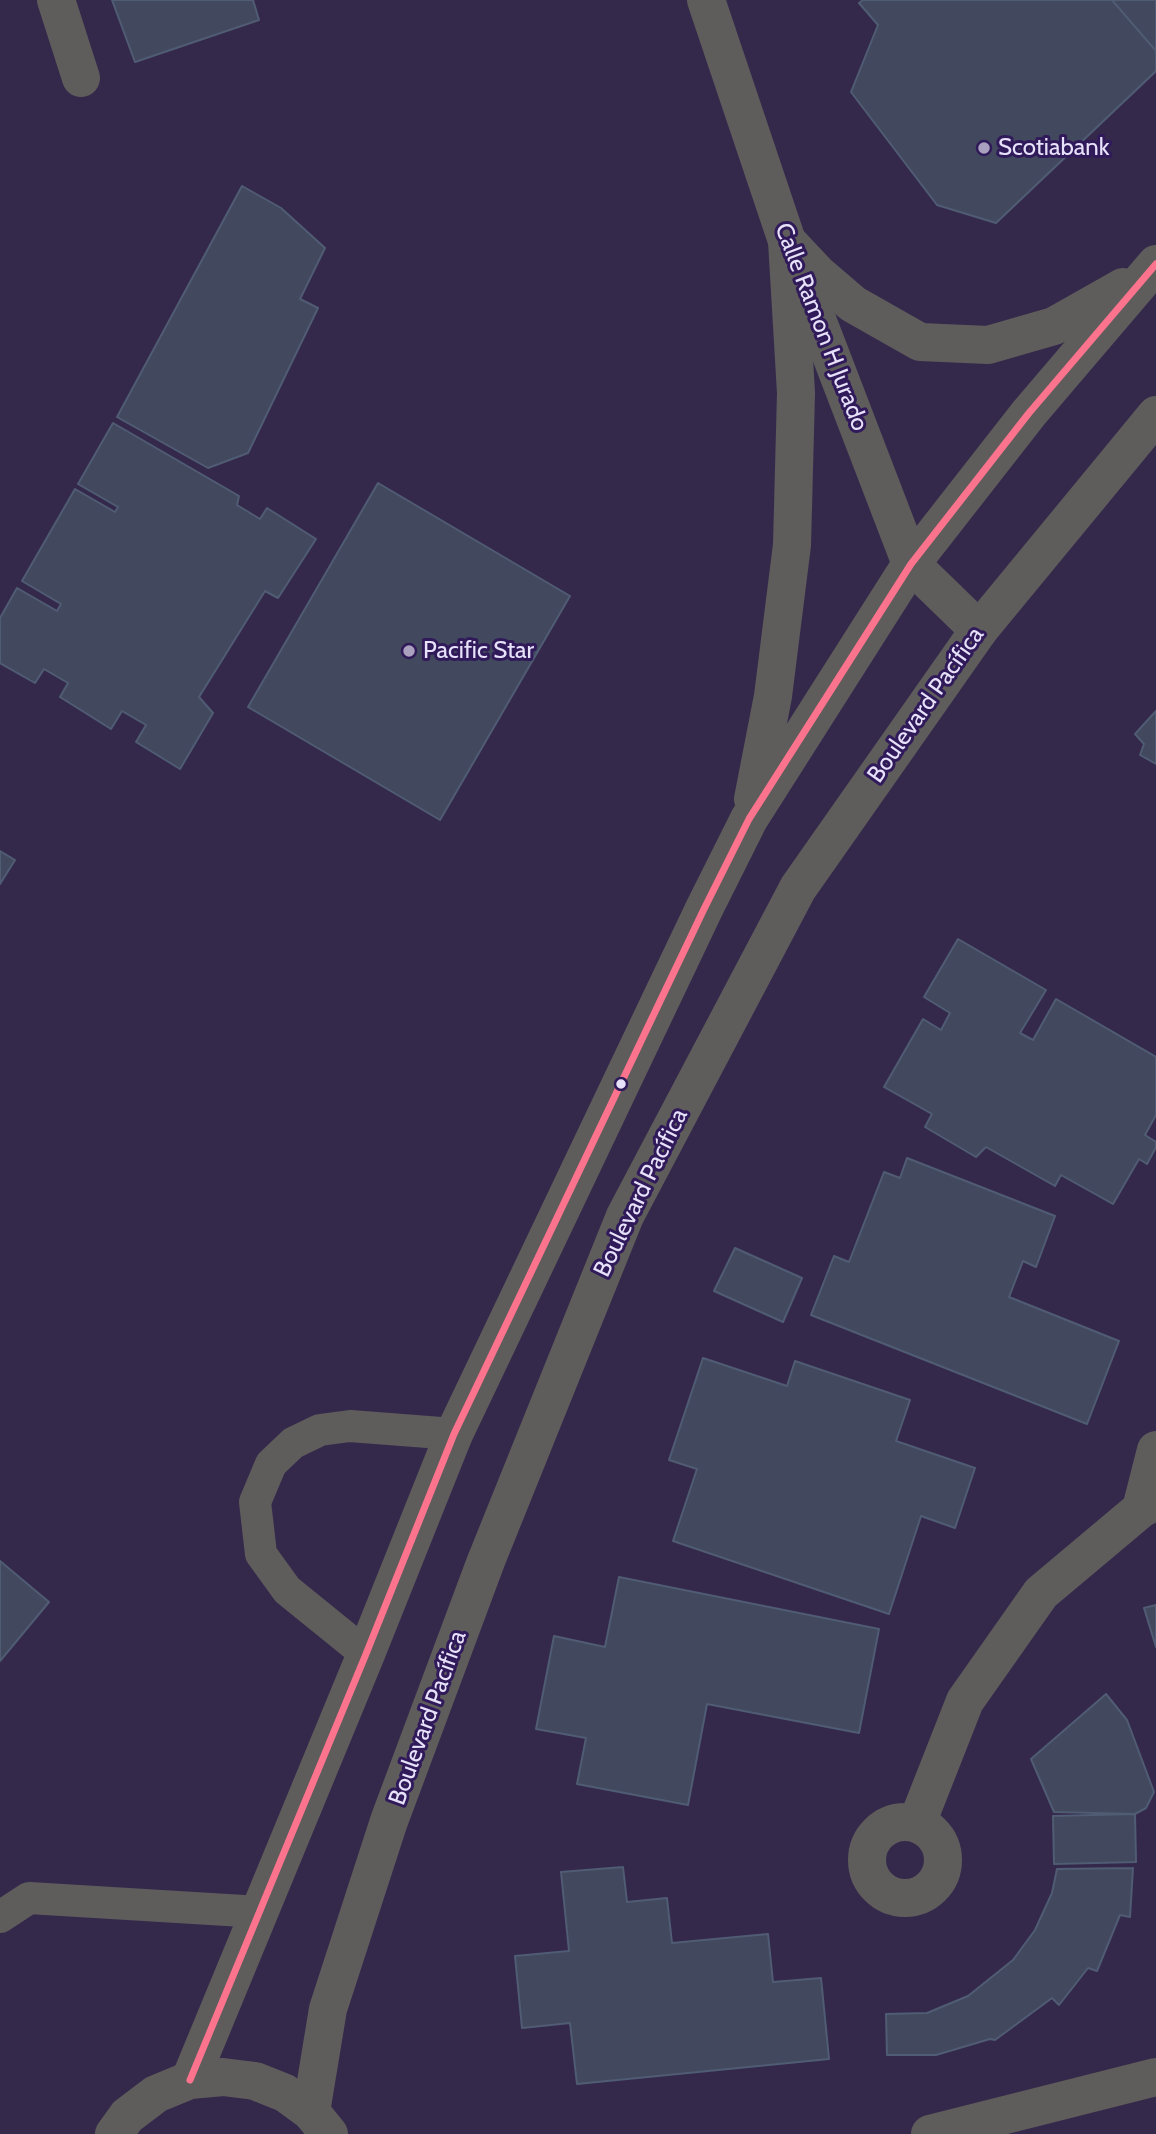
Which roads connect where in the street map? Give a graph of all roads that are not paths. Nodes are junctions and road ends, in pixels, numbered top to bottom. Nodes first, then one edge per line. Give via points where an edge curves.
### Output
1 (57, 0) edge
2 (706, 0) edge
3 (81, 78) dead end
4 (787, 241) junction
5 (1151, 269) edge
6 (1156, 415) edge
7 (911, 565) junction
8 (979, 629) junction
9 (749, 820) junction
10 (454, 1434) junction
11 (1156, 1450) edge
12 (1149, 1505) edge
13 (366, 1654) junction
14 (917, 1824) dead end
15 (260, 1912) junction
16 (0, 1917) edge
17 (1156, 2077) edge
18 (190, 2080) junction
19 (320, 2123) edge
20 (114, 2134) edge
21 (930, 2134) edge

1 - 3 street
2 - 4 street, Calle Ramon H Jurado
4 - 5 street via 853,304 920,342 988,345 1054,326
4 - 7 street, Calle Ramon H Jurado
4 - 9 street via 796,393 792,545 773,696
5 - 7 street via 1029,413
6 - 8 street, Boulevard Pacífica
7 - 8 street, Calle Ramon H Jurado
7 - 9 street
8 - 19 street, Boulevard Pacífica via 797,888 625,1216 486,1561 389,1821 328,2009
9 - 10 street
10 - 13 street
10 - 13 lane via 350,1426 320,1430 293,1443 271,1464 255,1502 261,1554 287,1590
11 - 12 street
12 - 14 street via 1041,1593 965,1701
13 - 15 street
15 - 16 lane via 29,1898
15 - 18 street
17 - 21 street
18 - 19 street via 223,2077 255,2081 285,2093
18 - 20 street via 156,2094 127,2116

